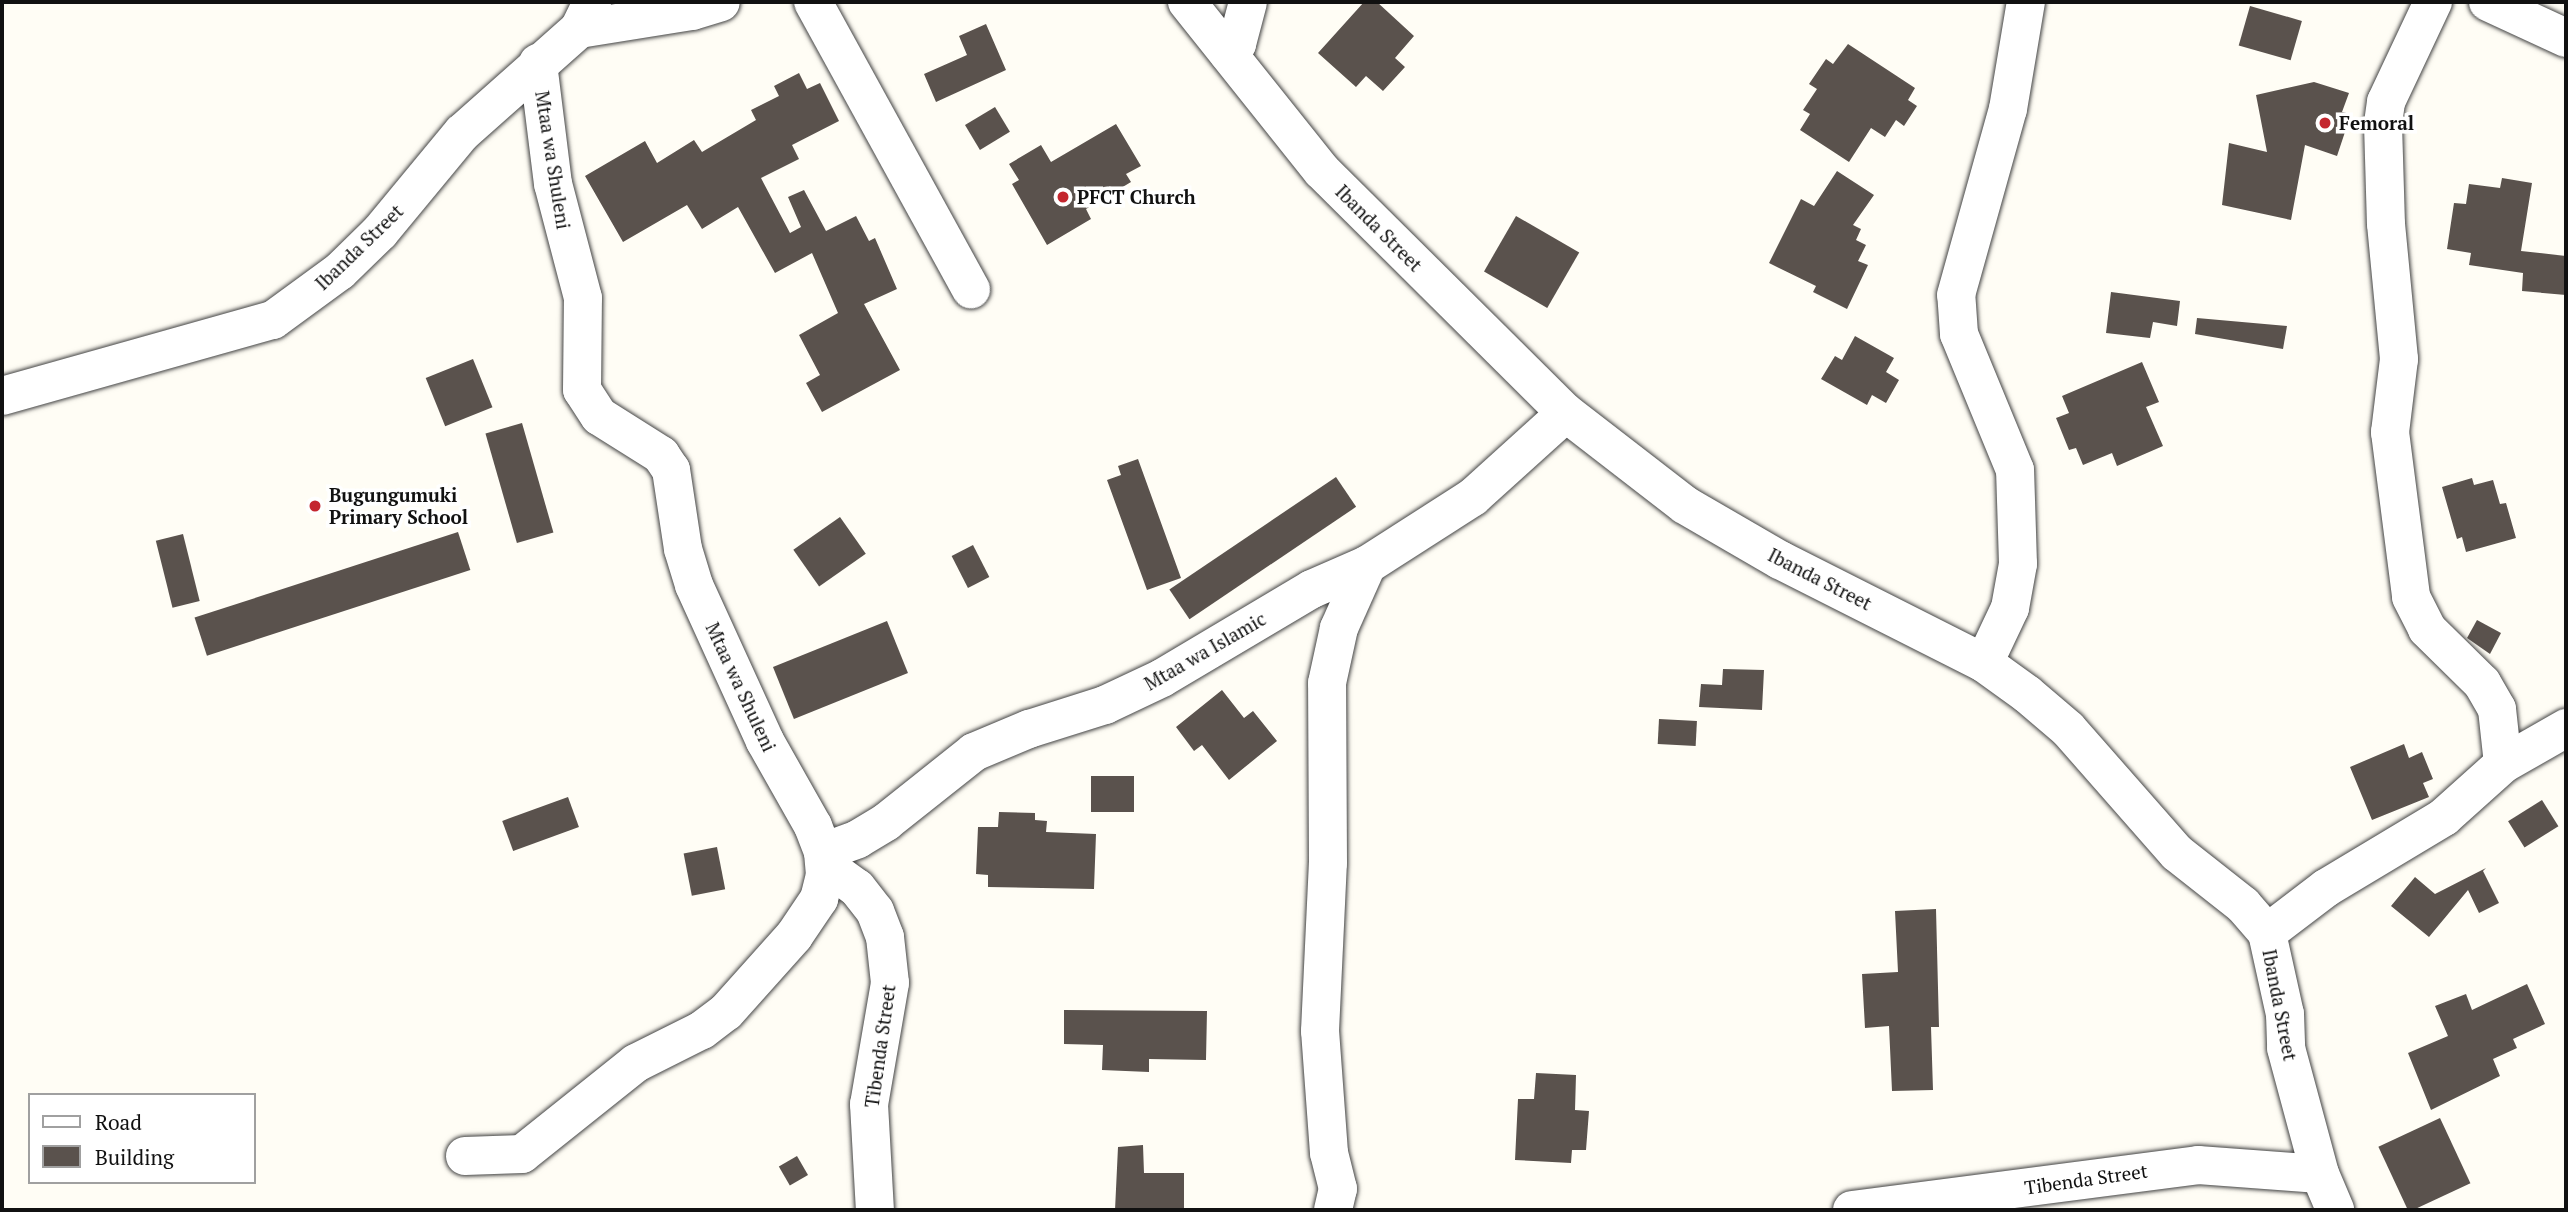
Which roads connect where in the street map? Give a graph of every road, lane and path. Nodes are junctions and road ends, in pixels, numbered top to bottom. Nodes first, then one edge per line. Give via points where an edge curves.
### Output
1 (721, 2) edge
2 (813, 2) edge
3 (1187, 2) edge
4 (1248, 2) edge
5 (2026, 2) edge
6 (2433, 2) edge
7 (2488, 2) edge
8 (585, 15) edge
9 (2566, 38) edge
10 (1228, 53) junction
11 (538, 63) junction
12 (971, 289) dead end
13 (2, 396) edge
14 (1566, 413) junction
15 (1367, 565) junction
16 (1984, 663) junction
17 (2566, 728) edge
18 (2503, 764) junction
19 (824, 858) junction
20 (2267, 933) junction
21 (465, 1157) dead end
22 (2320, 1174) junction
23 (875, 1210) edge
24 (1333, 1210) edge
25 (1852, 1210) edge
26 (2335, 1210) edge

1 - 8 street via 680,13
2 - 12 street
3 - 10 street, Ibanda Street
4 - 10 street via 1237,44
5 - 16 street via 2008,109 1956,295 1959,334 2015,470 2018,564 2010,608
6 - 18 street via 2386,102 2383,124 2386,224 2399,359 2390,432 2411,597 2427,629 2482,683 2497,709
7 - 9 street
8 - 11 street, Ibanda Street
10 - 14 street, Ibanda Street via 1322,171
11 - 13 street, Ibanda Street via 462,133 380,232 340,271 273,320
11 - 19 street, Mtaa wa Shuleni via 553,184 583,298 584,397 599,416 661,455 671,470 683,550 694,585
14 - 15 street, Mtaa wa Islamic via 1474,497
14 - 16 street, Ibanda Street via 1685,505 1780,560
15 - 19 street, Mtaa wa Islamic via 1312,589 1162,678 1105,705 974,752 886,822
15 - 24 street via 1339,628 1327,683 1328,863 1320,1031 1327,1140 1338,1189
16 - 20 street, Ibanda Street via 2068,729 2177,853 2242,905
17 - 18 street
18 - 20 street via 2444,817 2397,850 2326,888
19 - 21 street via 819,899 794,936 726,1012 702,1030 636,1063 522,1154
19 - 23 street, Tibenda Street via 875,911 885,937 890,983 869,1104
20 - 22 street, Ibanda Street via 2285,1014 2286,1048
22 - 25 street, Tibenda Street via 2198,1165
22 - 26 street, Ibanda Street

